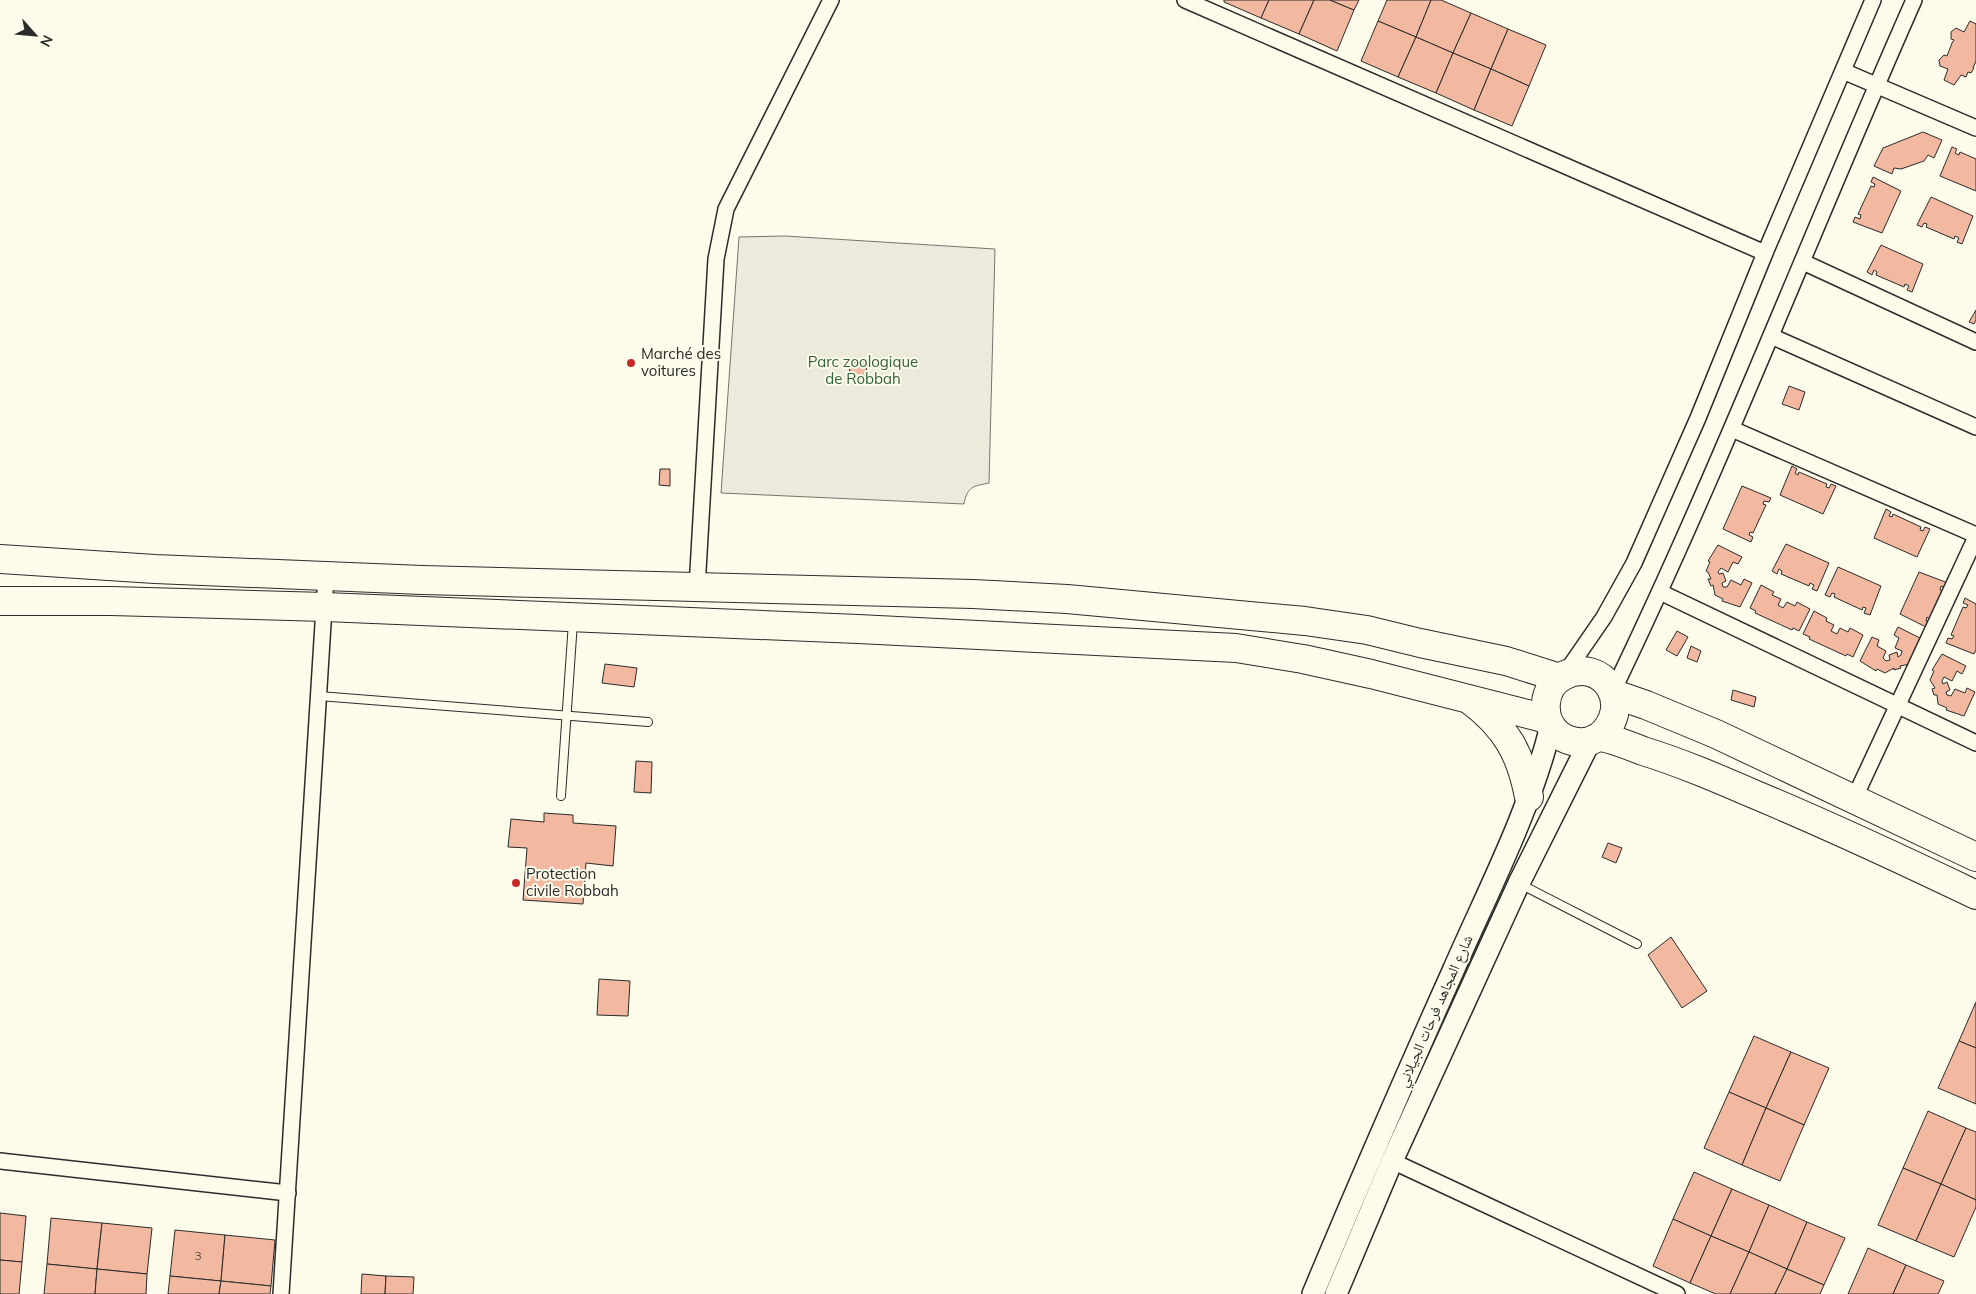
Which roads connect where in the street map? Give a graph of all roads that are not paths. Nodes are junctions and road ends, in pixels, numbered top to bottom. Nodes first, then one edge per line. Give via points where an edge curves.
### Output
1 (831, 0) edge
2 (1185, 0) edge
3 (1873, 0) edge
4 (1914, 0) edge
5 (1843, 71) junction
6 (1877, 84) junction
7 (1976, 128) edge
8 (1764, 253) junction
9 (1803, 262) junction
10 (1771, 336) junction
11 (1976, 342) edge
12 (1976, 427) edge
13 (1732, 429) junction
14 (1976, 536) edge
15 (0, 560) edge
16 (326, 576) junction
17 (697, 588) junction
18 (1660, 592) junction
19 (0, 601) edge
20 (325, 607) junction
21 (573, 617) junction
22 (1562, 677) junction
23 (1613, 693) junction
24 (319, 696) junction
25 (1467, 698) junction
26 (1898, 705) junction
27 (566, 716) junction
28 (648, 722) dead end
29 (1549, 722) junction
30 (1595, 739) junction
31 (1976, 743) edge
32 (561, 796) dead end
33 (1529, 797) junction
34 (1854, 799) junction
35 (1976, 857) edge
36 (1519, 883) junction
37 (1976, 895) edge
38 (1638, 944) dead end
39 (0, 1160) edge
40 (1392, 1161) junction
41 (288, 1193) junction
42 (281, 1294) edge
43 (1313, 1294) edge
44 (1336, 1294) edge
45 (1677, 1294) edge

1 - 17 street via 726,208 716,259
2 - 8 street
3 - 5 street
4 - 6 street
5 - 6 street
5 - 8 street
6 - 7 street
6 - 9 street
8 - 22 street via 1634,563 1604,617
9 - 10 street
9 - 11 street
10 - 12 street
10 - 13 street
13 - 14 street
13 - 18 street
14 - 26 street
15 - 16 highway
16 - 17 highway
16 - 20 street
17 - 22 highway via 1067,599 1305,621 1367,630
18 - 23 street
18 - 26 street
19 - 20 highway
20 - 21 highway
20 - 24 street
21 - 25 highway via 1236,648 1303,659
21 - 27 lane
22 - 23 highway via 1582,671 1592,673 1607,683
22 - 29 highway via 1548,692
23 - 30 highway via 1616,703 1612,722 1607,731
23 - 34 highway via 1693,724
24 - 27 lane
24 - 41 street
25 - 29 highway
25 - 33 highway via 1503,730 1516,751
26 - 31 street
26 - 34 street
27 - 28 lane
27 - 32 lane
29 - 30 highway via 1556,733 1572,741
29 - 33 street, شارع المجاهد فرحات الجيلاني via 1542,759
30 - 36 street, شارع المجاهد فرحات الجيلاني
30 - 37 highway via 1676,762 1726,782 1827,824
33 - 43 street, شارع المجاهد فرحات الجيلاني via 1390,1110
34 - 35 highway
36 - 38 lane
36 - 40 street, شارع المجاهد فرحات الجيلاني
39 - 41 street
40 - 44 street, شارع المجاهد فرحات الجيلاني
40 - 45 street
41 - 42 street

